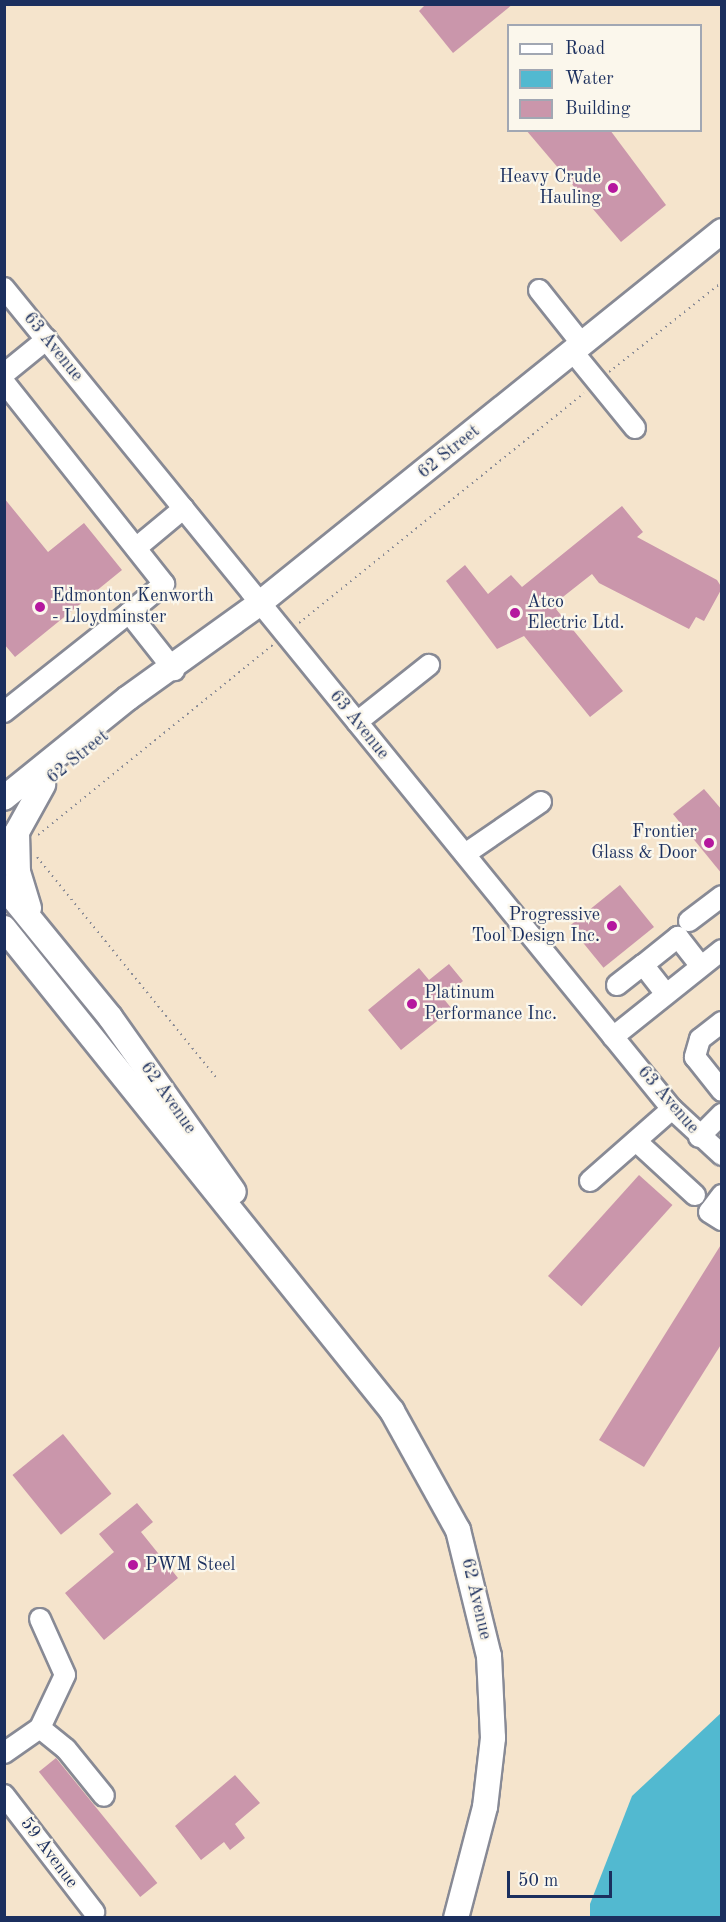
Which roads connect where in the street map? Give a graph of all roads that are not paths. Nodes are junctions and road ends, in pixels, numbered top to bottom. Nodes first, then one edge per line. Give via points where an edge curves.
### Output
1 (722, 231) edge
2 (4, 288) edge
3 (539, 290) dead end
4 (47, 339) junction
5 (578, 348) junction
6 (4, 374) edge
7 (4, 382) edge
8 (634, 428) dead end
9 (184, 508) junction
10 (136, 548) junction
11 (260, 603) junction
12 (129, 613) junction
13 (429, 665) dead end
14 (174, 670) junction
15 (4, 712) edge
16 (357, 722) junction
17 (46, 774) junction
18 (4, 785) edge
19 (4, 798) edge
20 (541, 802) dead end
21 (4, 816) edge
22 (465, 854) junction
23 (4, 887) edge
24 (721, 899) edge
25 (689, 921) dead end
26 (36, 927) junction
27 (4, 928) edge
28 (722, 950) edge
29 (643, 965) junction
30 (701, 966) junction
31 (617, 985) dead end
32 (666, 994) junction
33 (722, 1022) edge
34 (613, 1037) junction
35 (722, 1091) edge
36 (672, 1109) junction
37 (722, 1114) edge
38 (699, 1137) junction
39 (636, 1141) junction
40 (722, 1155) edge
41 (590, 1181) dead end
42 (722, 1195) edge
43 (695, 1196) dead end
44 (722, 1220) edge
45 (320, 1318) junction
46 (40, 1619) dead end
47 (40, 1728) junction
48 (4, 1753) edge
49 (4, 1795) edge
50 (104, 1797) dead end
51 (94, 1912) dead end
52 (456, 1917) edge

1 - 5 main road, 62 Street
2 - 4 street, 63 Avenue
3 - 5 street
4 - 6 street
4 - 9 street, 63 Avenue
5 - 8 street
5 - 11 main road, 62 Street
7 - 10 street
9 - 10 street
9 - 11 street, 63 Avenue
10 - 12 street via 164,584
11 - 14 main road, 62 Street
11 - 16 street, 63 Avenue
12 - 14 street
12 - 15 street
13 - 16 street
14 - 17 main road, 62 Street via 128,698
16 - 22 street, 63 Avenue
17 - 18 main road
17 - 19 main road, 62 Street
17 - 21 main road, 62 Street
17 - 26 main road via 20,819 15,846 21,885
20 - 22 street
22 - 34 street, 63 Avenue
23 - 26 main road, 62 Avenue
24 - 25 street
26 - 45 main road, 62 Avenue via 128,1041
27 - 45 main road, 62 Avenue via 246,1233
28 - 30 street
29 - 30 street via 678,936
29 - 31 street
29 - 32 street
30 - 32 street
32 - 34 street
33 - 35 street via 700,1040 695,1057
34 - 36 street, 63 Avenue
36 - 38 street, 63 Avenue
36 - 39 street
37 - 38 street
38 - 40 street, 63 Avenue
39 - 41 street
39 - 43 street
42 - 44 street via 709,1212
45 - 52 main road, 62 Avenue via 392,1411 430,1472 474,1581 489,1656 493,1738 485,1807
46 - 47 street via 65,1676
47 - 48 street
47 - 50 street via 66,1749
49 - 51 street, 59 Avenue

